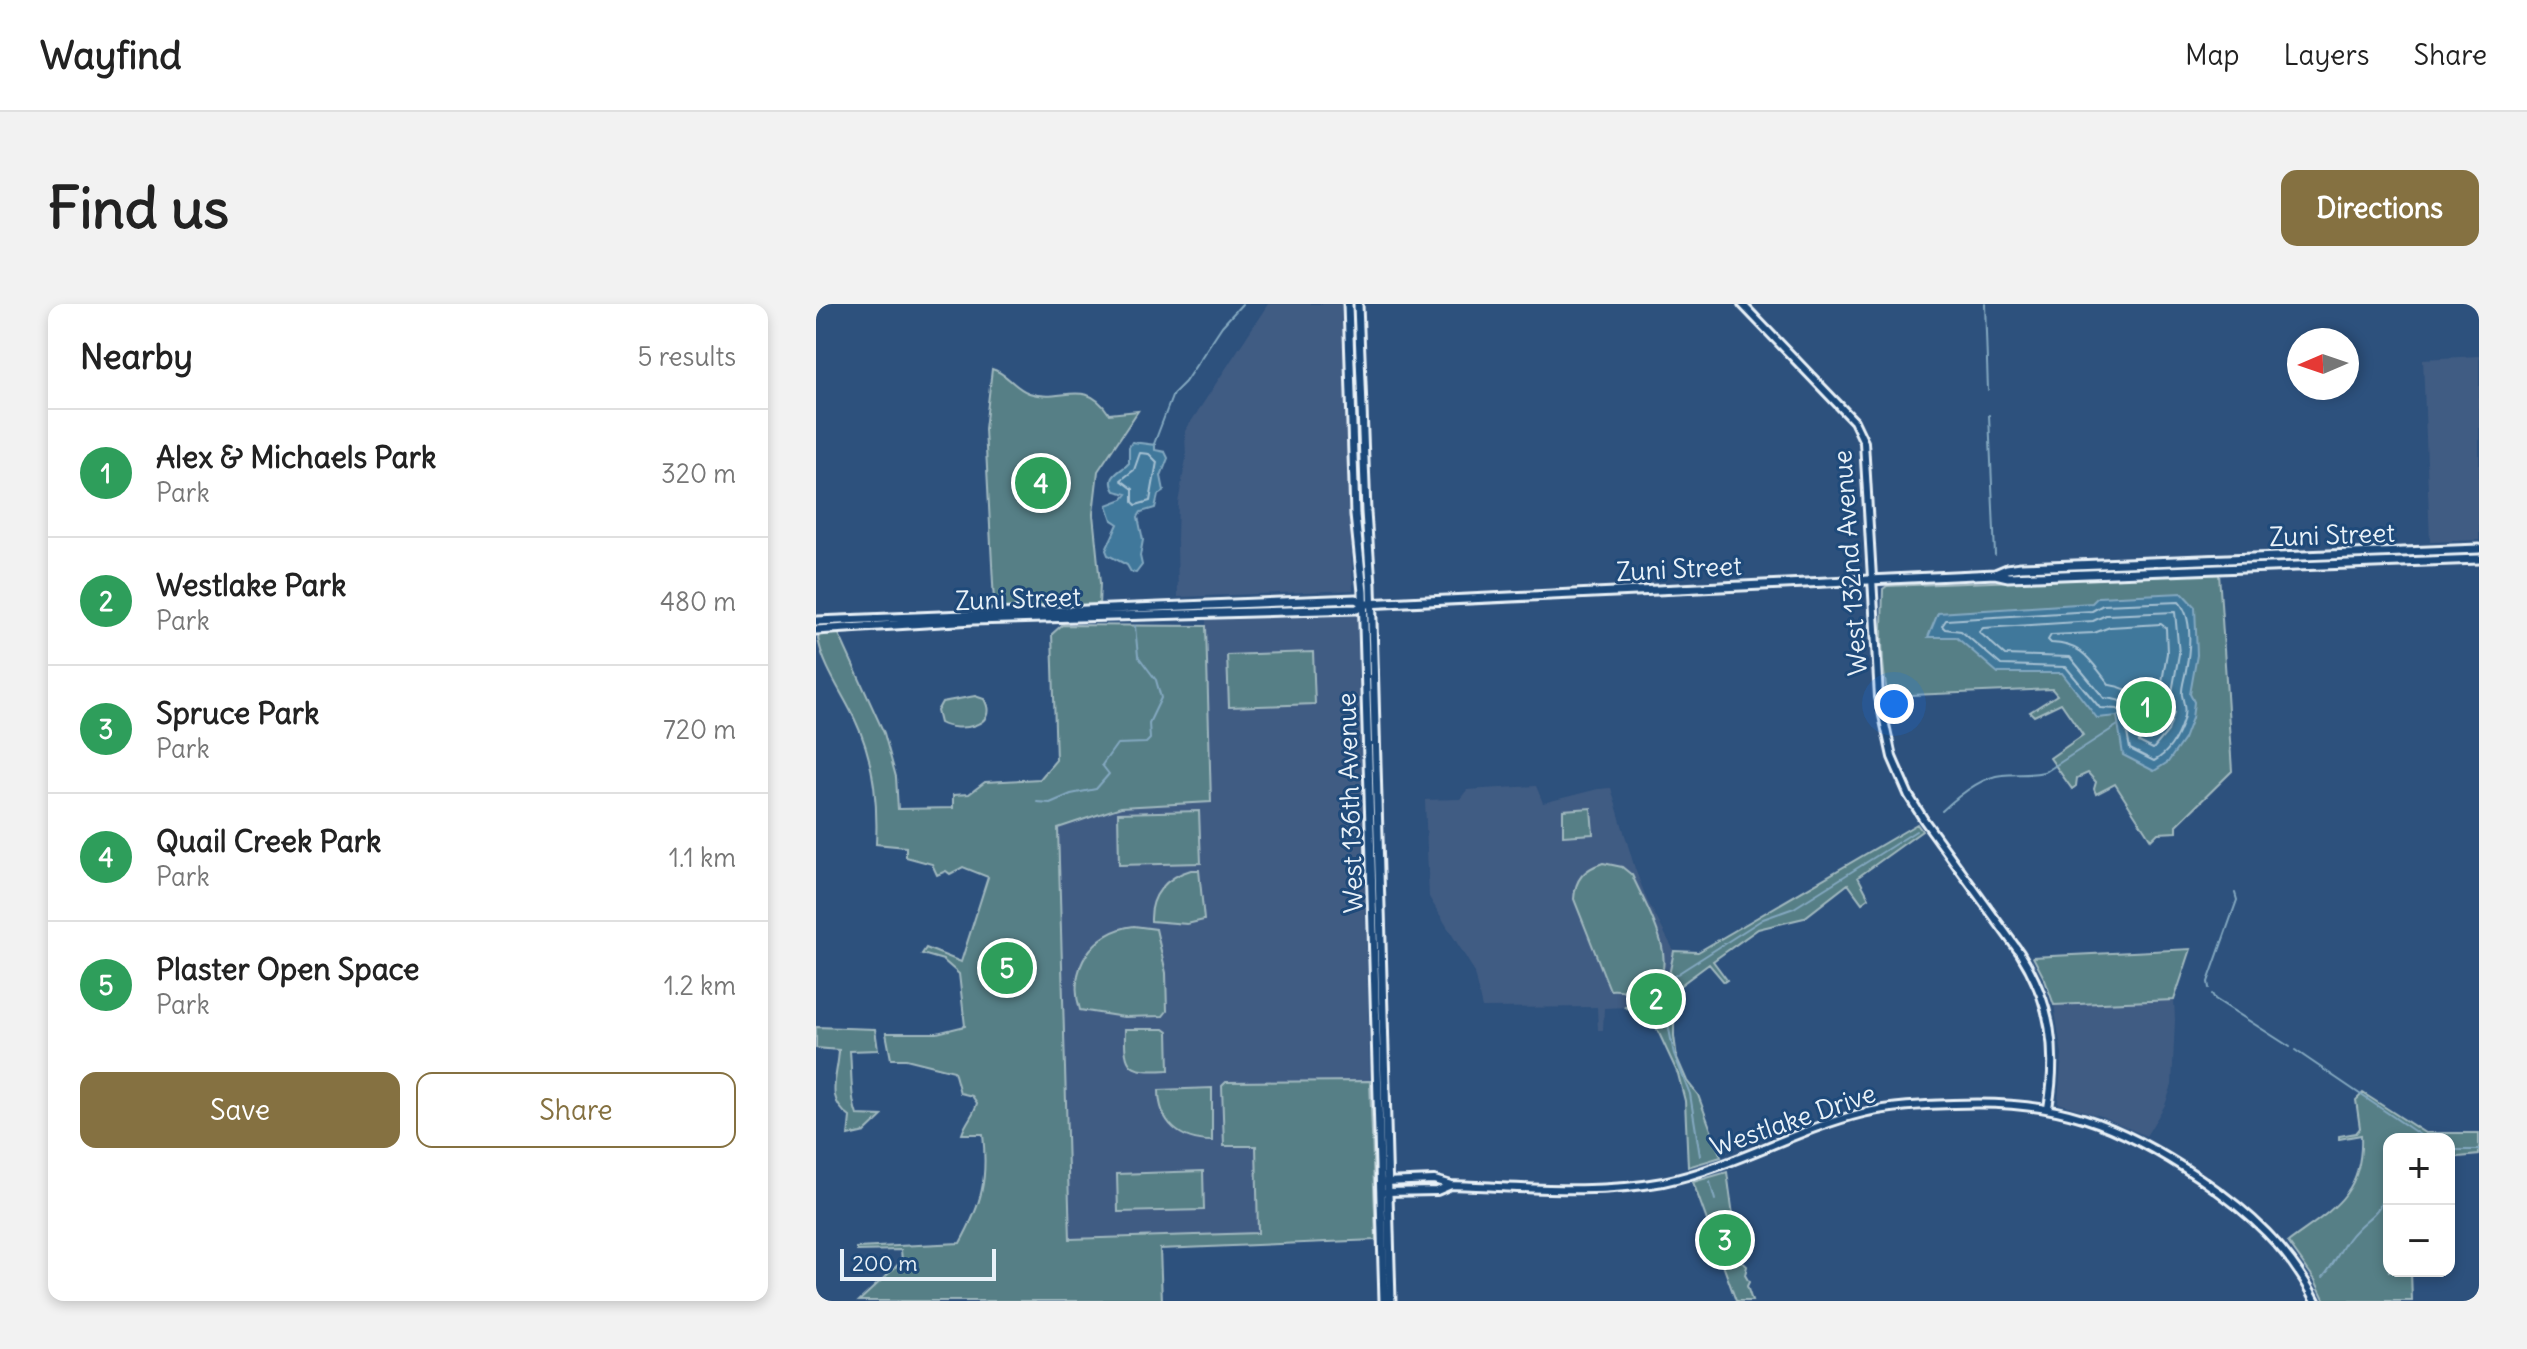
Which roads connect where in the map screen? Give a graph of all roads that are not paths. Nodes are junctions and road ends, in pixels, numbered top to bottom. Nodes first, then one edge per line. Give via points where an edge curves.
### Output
1 (1348, 304) edge
2 (1358, 304) edge
3 (1742, 304) edge
4 (2479, 549) edge
5 (2479, 559) edge
6 (1995, 574) junction
7 (1872, 579) junction
8 (1367, 604) junction
9 (1136, 612) junction
10 (816, 621) edge
11 (816, 630) edge
12 (1372, 763) junction
13 (1375, 963) junction
14 (1381, 970) junction
15 (2048, 1108) junction
16 (1384, 1182) junction
17 (1451, 1185) junction
18 (1384, 1192) junction
19 (1384, 1301) edge
20 (1391, 1301) edge
21 (2316, 1301) edge

1 - 8 main road, West 136th Avenue via 1355,515
2 - 8 main road, West 136th Avenue
3 - 7 street, West 132nd Avenue via 1860,430 1867,453
4 - 6 main road, Zuni Street via 2021,567
5 - 6 main road, Zuni Street
6 - 7 main road, Zuni Street
7 - 8 main road, Zuni Street
7 - 15 street, West 132nd Avenue via 1879,697 1892,757 1920,813 2035,978 2052,1039
8 - 9 main road, Zuni Street via 1356,599
8 - 12 main road, West 136th Avenue
9 - 10 main road, Zuni Street
9 - 11 main road, Zuni Street
12 - 13 main road, West 136th Avenue
12 - 14 main road, West 136th Avenue
13 - 14 main road
13 - 16 main road, West 136th Avenue
14 - 16 main road, West 136th Avenue
15 - 17 street, Westlake Drive via 1983,1102 1881,1109 1697,1174 1641,1185
15 - 21 street, Westlake Drive via 2124,1132 2227,1196 2282,1248
16 - 17 street, Westlake Drive via 1434,1180
16 - 18 main road, West 136th Avenue
17 - 18 street, Westlake Drive via 1437,1191
18 - 19 main road, West 136th Avenue
18 - 20 main road, West 136th Avenue

